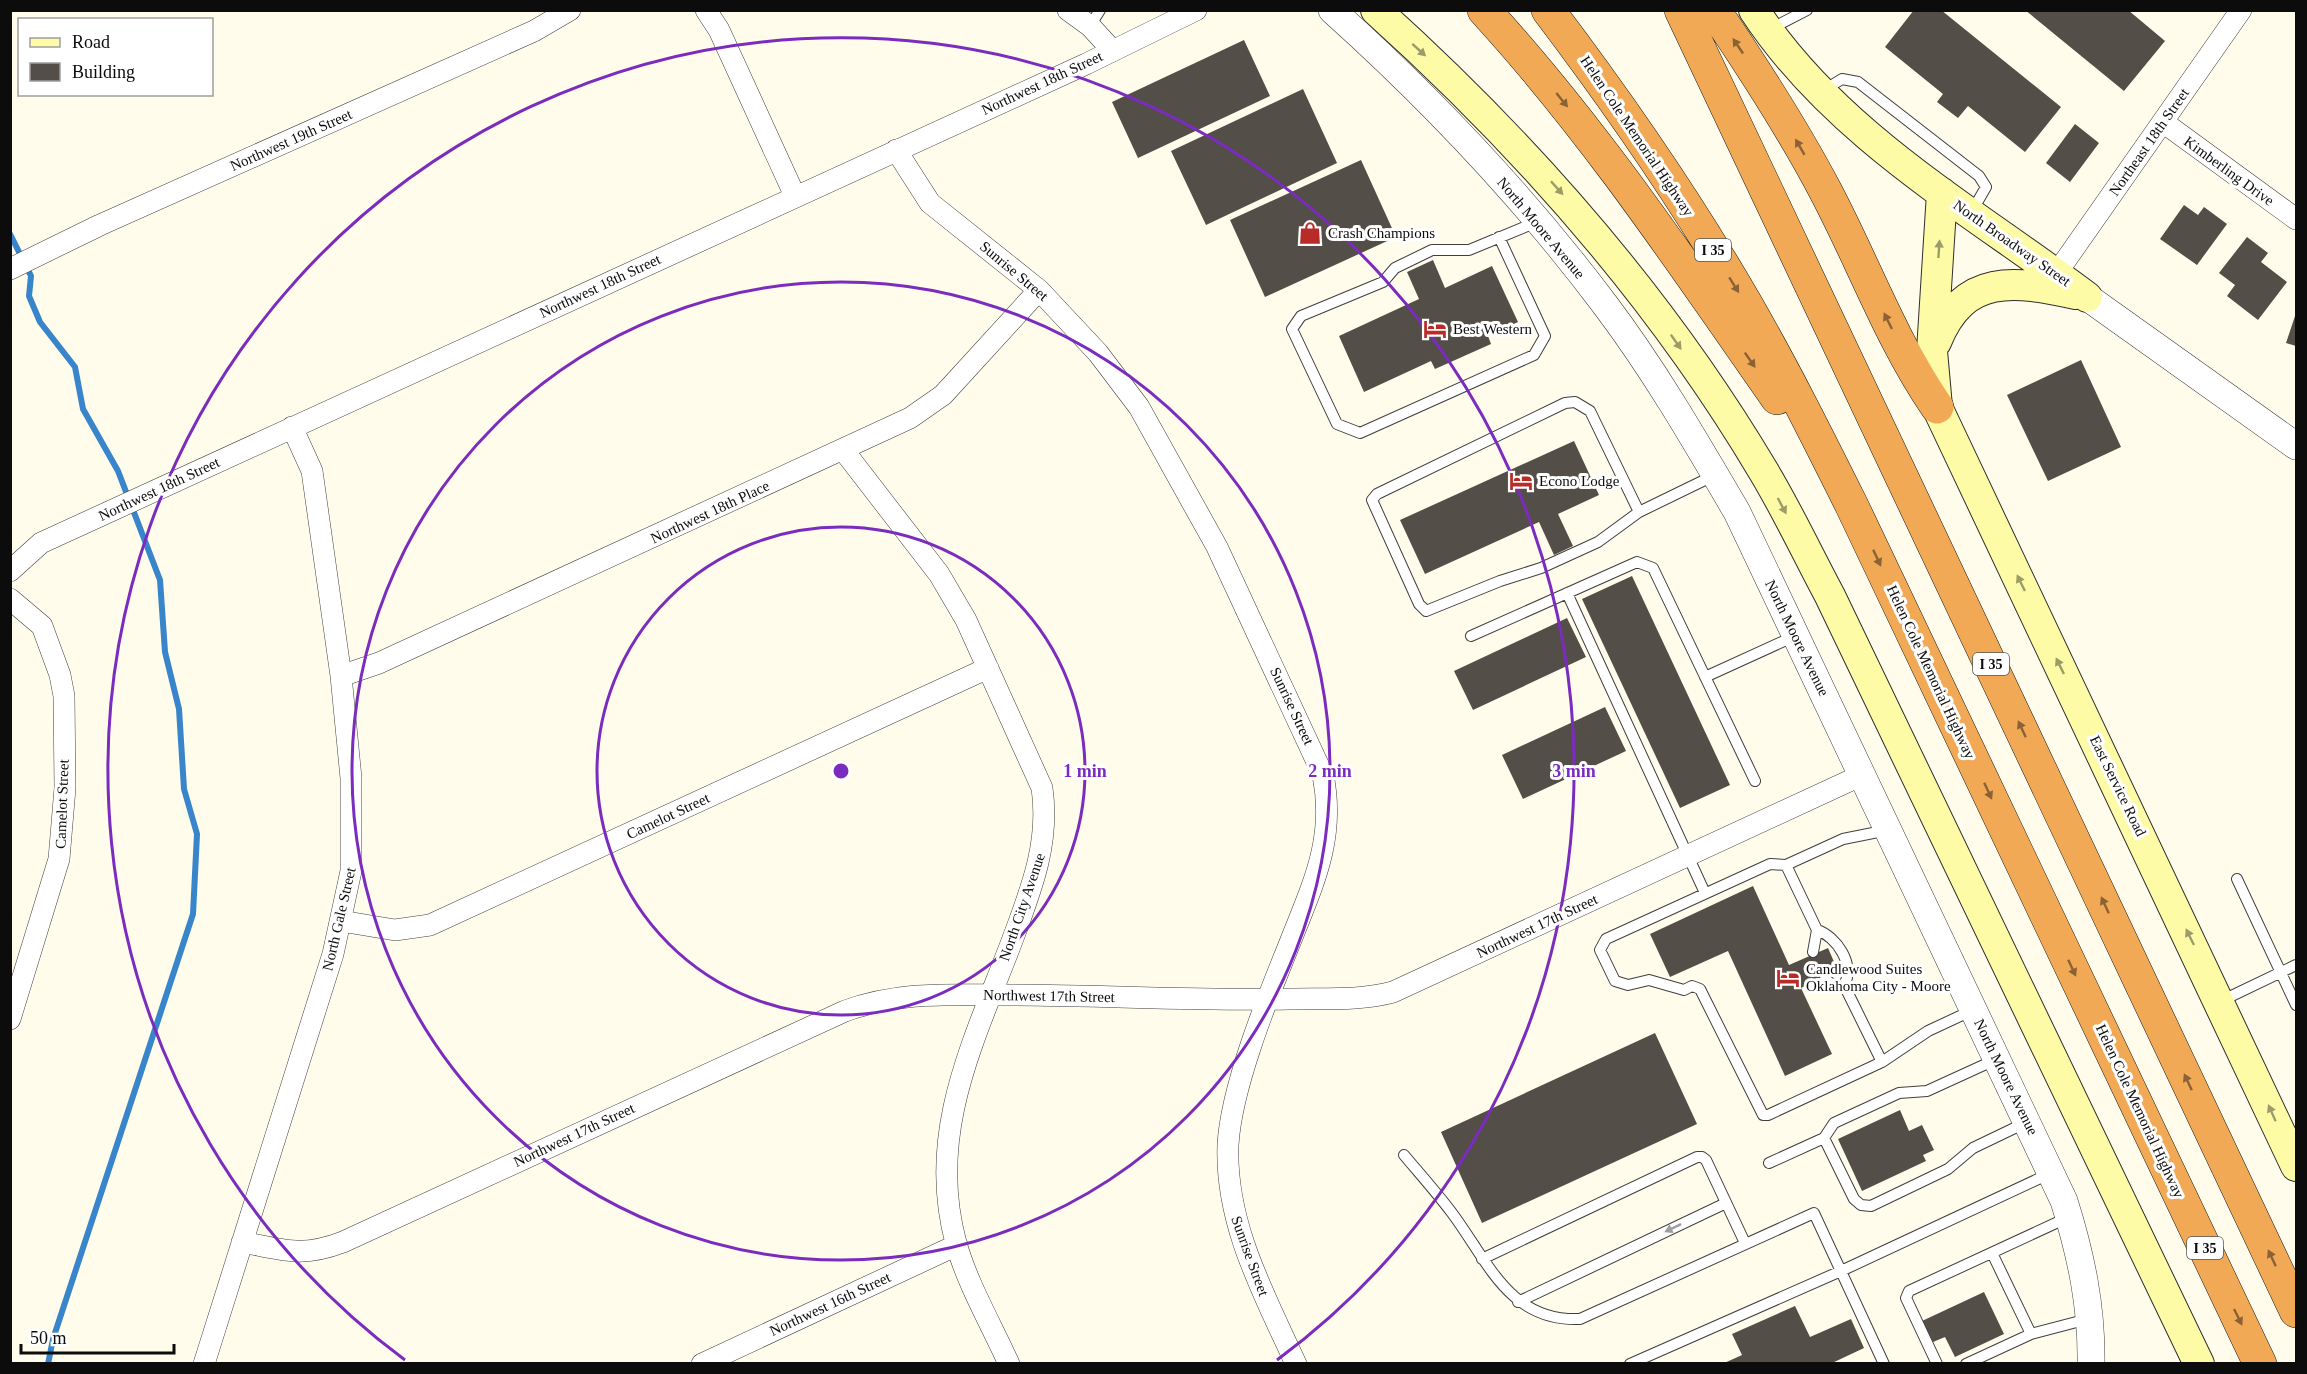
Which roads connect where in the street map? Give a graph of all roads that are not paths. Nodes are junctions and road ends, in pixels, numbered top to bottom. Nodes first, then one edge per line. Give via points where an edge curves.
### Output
1 (570, 10) edge
2 (706, 10) edge
3 (1068, 10) edge
4 (1197, 10) edge
5 (1332, 10) edge
6 (1376, 10) edge
7 (1484, 10) edge
8 (1548, 10) edge
9 (1808, 10) edge
10 (2241, 10) edge
11 (1690, 12) edge
12 (1095, 18) edge
13 (1761, 20) edge
14 (1113, 51) junction
15 (1821, 91) junction
16 (2163, 122) junction
17 (896, 150) junction
18 (1942, 194) junction
19 (795, 196) junction
20 (1971, 214) junction
21 (2296, 219) edge
22 (1538, 221) junction
23 (1499, 237) junction
24 (14, 267) edge
25 (2056, 274) junction
26 (1039, 290) junction
27 (2087, 297) junction
28 (1932, 351) junction
29 (1937, 407) junction
30 (292, 427) junction
31 (2296, 446) edge
32 (844, 450) junction
33 (1716, 475) junction
34 (1852, 506) junction
35 (1639, 512) junction
36 (10, 571) edge
37 (1567, 593) junction
38 (10, 599) edge
39 (1471, 636) dead end
40 (1796, 636) junction
41 (988, 668) junction
42 (341, 676) junction
43 (1705, 677) junction
44 (1862, 775) junction
45 (1755, 781) dead end
46 (1888, 830) junction
47 (1688, 856) junction
48 (1786, 865) junction
49 (2237, 879) dead end
50 (1705, 893) junction
51 (341, 921) junction
52 (1817, 930) junction
53 (1813, 952) dead end
54 (2296, 965) edge
55 (2281, 972) junction
56 (1826, 979) dead end
57 (1844, 985) junction
58 (991, 995) junction
59 (1269, 1000) junction
60 (2220, 1001) junction
61 (2296, 1005) edge
62 (1974, 1009) junction
63 (10, 1019) edge
64 (1997, 1059) junction
65 (1882, 1062) junction
66 (2027, 1122) junction
67 (1824, 1138) junction
68 (1404, 1155) dead end
69 (1769, 1163) dead end
70 (2296, 1167) edge
71 (2051, 1173) junction
72 (1725, 1203) junction
73 (2069, 1217) junction
74 (242, 1242) junction
75 (1745, 1243) junction
76 (957, 1245) junction
77 (1992, 1253) junction
78 (1482, 1259) junction
79 (1841, 1271) junction
80 (1518, 1302) junction
81 (2296, 1311) edge
82 (2091, 1318) junction
83 (2031, 1334) junction
84 (204, 1364) edge
85 (702, 1364) edge
86 (1009, 1364) edge
87 (1296, 1364) edge
88 (1630, 1364) edge
89 (1884, 1364) edge
90 (1937, 1364) edge
91 (1966, 1364) edge
92 (2091, 1364) edge
93 (2199, 1364) edge
94 (2260, 1364) edge

1 - 24 street, Northwest 19th Street via 534,32
2 - 19 street via 719,30
3 - 12 street
4 - 14 street, Northwest 18th Street
5 - 22 street, North Moore Avenue via 1453,126
6 -> 93 main road via 1496,124 1560,192 1632,278 1764,473 1830,596
7 -> 34 highway via 1593,138
8 -> 34 highway, Helen Cole Memorial Highway / I 35 via 1605,85 1746,304
9 - 13 lane
10 - 16 street, Northeast 18th Street
29 -> 11 highway via 1914,374 1826,192 1762,81
81 -> 11 highway, I 35
12 - 14 street
13 - 15 main road, North Broadway Street
14 - 17 street, Northwest 18th Street
15 - 18 main road, North Broadway Street via 1851,122
15 - 20 lane via 1842,79 1857,82 1979,176 1986,187
16 - 21 street, Kimberling Drive
16 - 25 street, Northeast 18th Street
17 - 19 street, Northwest 18th Street
17 - 26 street, Sunrise Street via 930,203
18 - 20 main road, North Broadway Street
28 -> 18 main road
19 - 30 street, Northwest 18th Street
20 - 25 main road, North Broadway Street
22 - 23 lane
22 - 33 street, North Moore Avenue via 1607,307
23 - 23 lane via 1469,250 1432,250 1395,268 1383,282 1301,316 1292,329 1336,424 1360,433 1534,355 1545,336
25 - 27 main road, North Broadway Street
26 - 32 street, Northwest 18th Place via 943,395 910,418
26 - 59 street, Sunrise Street via 1098,353 1139,407 1169,457 1217,547 1323,775 1328,802 1326,840
27 - 28 main road via 2028,284 1989,289 1965,300 1951,313
27 - 31 street, North Broadway Street
28 - 29 main road
60 -> 29 main road, East Service Road
30 - 36 street, Northwest 18th Street via 41,543
30 - 42 street, North Gale Street via 312,471
32 - 41 street, North City Avenue via 939,574
32 - 42 street, Northwest 18th Place via 379,663
33 - 35 lane
33 - 40 street, North Moore Avenue
34 -> 94 highway, Helen Cole Memorial Highway / I 35
35 - 35 lane via 1598,542 1426,610 1419,604 1372,500 1377,494 1565,403 1575,402 1590,411
37 - 39 lane
37 - 43 lane via 1637,562 1653,568
37 - 47 lane
38 - 63 street, Camelot Street via 42,626 60,675 64,696 65,788 59,859
40 - 43 lane
40 - 44 street, North Moore Avenue
41 - 51 street, Camelot Street via 430,925 394,930
41 - 58 street, North City Avenue via 1042,788 1046,813 1043,849 1033,886
42 - 51 street, North Gale Street via 353,827 351,871
43 - 45 lane
44 - 46 street, North Moore Avenue
44 - 47 street, Northwest 17th Street
46 - 48 lane via 1843,838
46 - 62 street, North Moore Avenue
47 - 50 lane
47 - 59 street, Northwest 17th Street via 1393,992 1348,999
48 - 50 lane via 1770,864
48 - 52 lane
49 - 55 lane
50 - 65 lane via 1606,939 1600,950 1615,981 1628,985 1649,980 1683,990 1692,986 1700,989 1763,1115
51 - 74 street, North Gale Street
52 - 53 lane
52 - 57 lane via 1837,942 1847,965 1849,978
54 - 55 lane
55 - 60 lane
55 - 61 lane
56 - 57 lane via 1833,985
57 - 65 lane
58 - 59 street, Northwest 17th Street
58 - 74 street, Northwest 17th Street via 892,997 845,1011 326,1249 298,1252
58 - 76 street, North City Avenue via 965,1061 949,1133 948,1203
59 - 87 street, Sunrise Street via 1235,1099 1228,1143 1229,1179 1246,1251
70 -> 60 main road, East Service Road
62 - 64 street, North Moore Avenue
62 - 65 lane via 1928,1031
64 - 66 street, North Moore Avenue
64 - 67 lane via 1927,1091 1899,1093 1834,1123
66 - 67 lane via 1973,1148 1948,1169 1871,1206 1854,1199
66 - 71 street, North Moore Avenue
67 - 69 lane
68 - 78 lane via 1452,1213
71 - 73 street, North Moore Avenue
71 - 79 lane
72 - 75 lane
72 - 78 lane via 1706,1160 1697,1157
72 -> 80 lane
73 - 77 lane
73 - 82 street, North Moore Avenue via 2083,1267
74 - 84 street, North Gale Street
75 - 79 lane via 1814,1213
75 - 80 lane via 1580,1319 1562,1320
76 - 85 street, Northwest 16th Street
76 - 86 street, North City Avenue
77 - 83 lane
77 - 90 lane via 1906,1295
78 - 80 lane
79 - 88 lane
79 - 89 lane
82 - 83 lane
82 - 92 street, North Moore Avenue
83 - 91 lane

